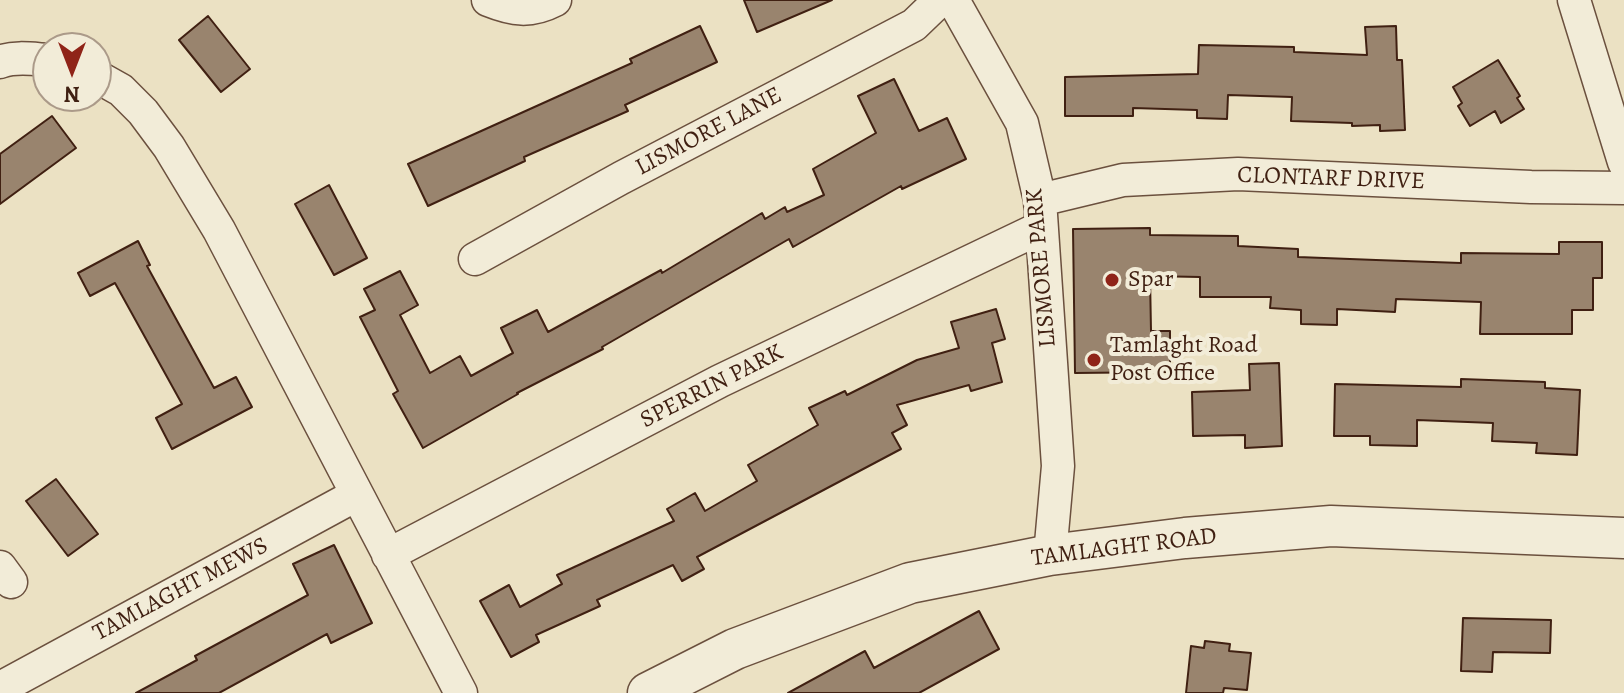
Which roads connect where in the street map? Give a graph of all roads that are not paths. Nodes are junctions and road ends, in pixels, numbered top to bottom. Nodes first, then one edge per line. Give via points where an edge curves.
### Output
1 (488, 0) edge
2 (555, 0) edge
3 (940, 0) edge
4 (953, 0) edge
5 (1574, 0) edge
6 (32, 59) edge
7 (0, 62) edge
8 (112, 85) edge
9 (1624, 162) edge
10 (1624, 188) edge
11 (1040, 214) junction
12 (475, 259) dead end
13 (356, 495) junction
14 (1624, 538) edge
15 (388, 555) junction
16 (1050, 555) junction
17 (6, 685) dead end
18 (461, 693) edge
19 (648, 693) edge

1 - 2 street via 512,10
3 - 12 street, LISMORE LANE via 914,25
4 - 11 street, LISMORE PARK via 1022,123
5 - 9 street
6 - 7 street
8 - 13 street via 143,112 169,147 219,230
10 - 11 street, CLONTARF DRIVE via 1238,174 1123,180
11 - 15 street, SPERRIN PARK
11 - 16 street, LISMORE PARK via 1058,466
13 - 15 street
13 - 17 street, TAMLAGHT MEWS
14 - 16 street, TAMLAGHT ROAD via 1331,526
15 - 18 street
16 - 19 street, TAMLAGHT ROAD via 910,583 735,649

